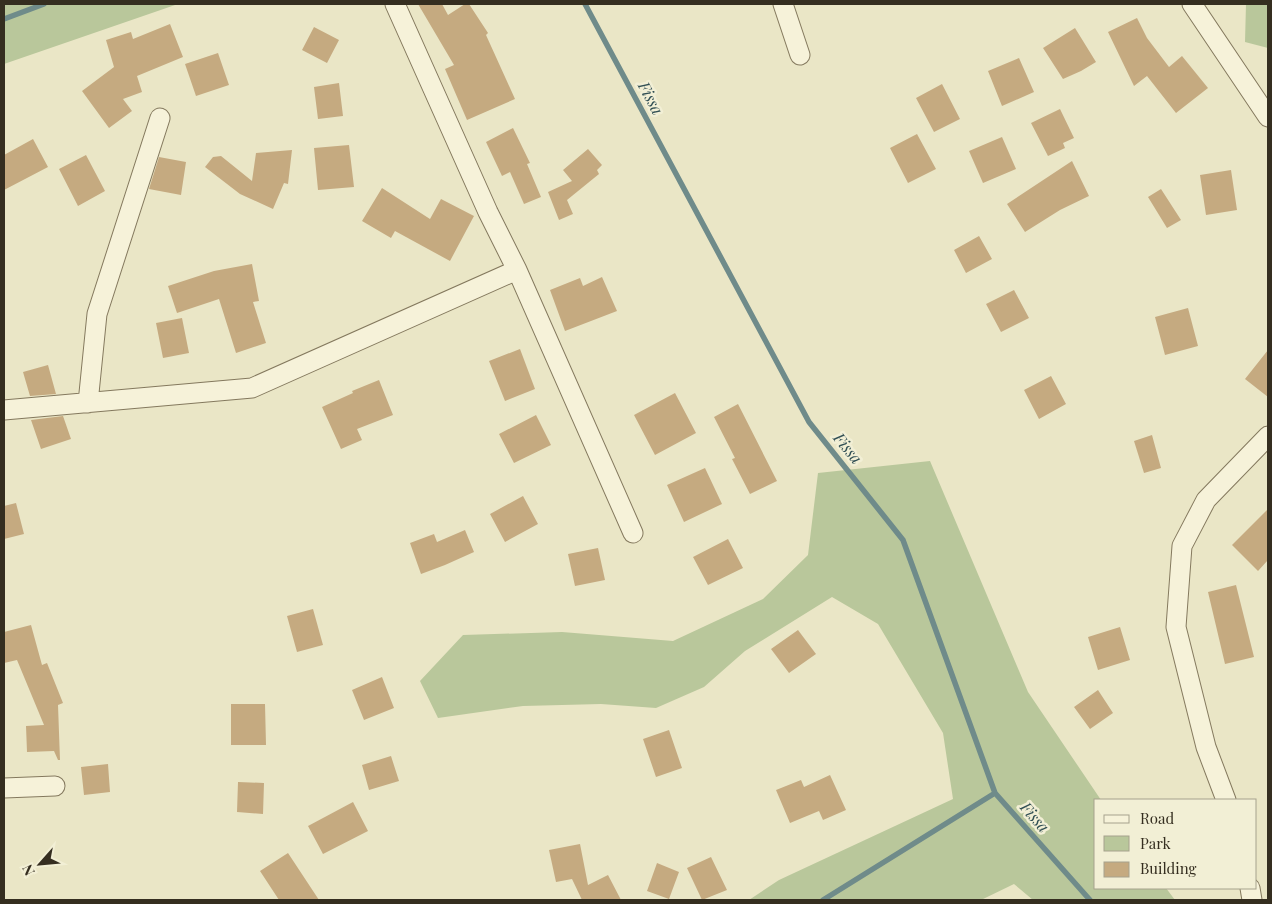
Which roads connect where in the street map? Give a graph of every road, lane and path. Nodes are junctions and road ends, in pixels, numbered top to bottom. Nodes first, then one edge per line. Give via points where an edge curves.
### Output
1 (395, 4) edge
2 (783, 4) edge
3 (1192, 4) edge
4 (800, 56) dead end
5 (1268, 117) edge
6 (160, 118) dead end
7 (517, 270) junction
8 (88, 403) junction
9 (4, 410) edge
10 (1268, 436) edge
11 (634, 533) dead end
12 (55, 786) dead end
13 (4, 788) edge
14 (1226, 799) edge

1 - 7 street
2 - 4 street
3 - 5 street
6 - 8 street via 97,314
7 - 8 street via 252,388
7 - 11 street
8 - 9 street
10 - 14 street via 1206,500 1182,546 1176,627 1206,747
12 - 13 street

